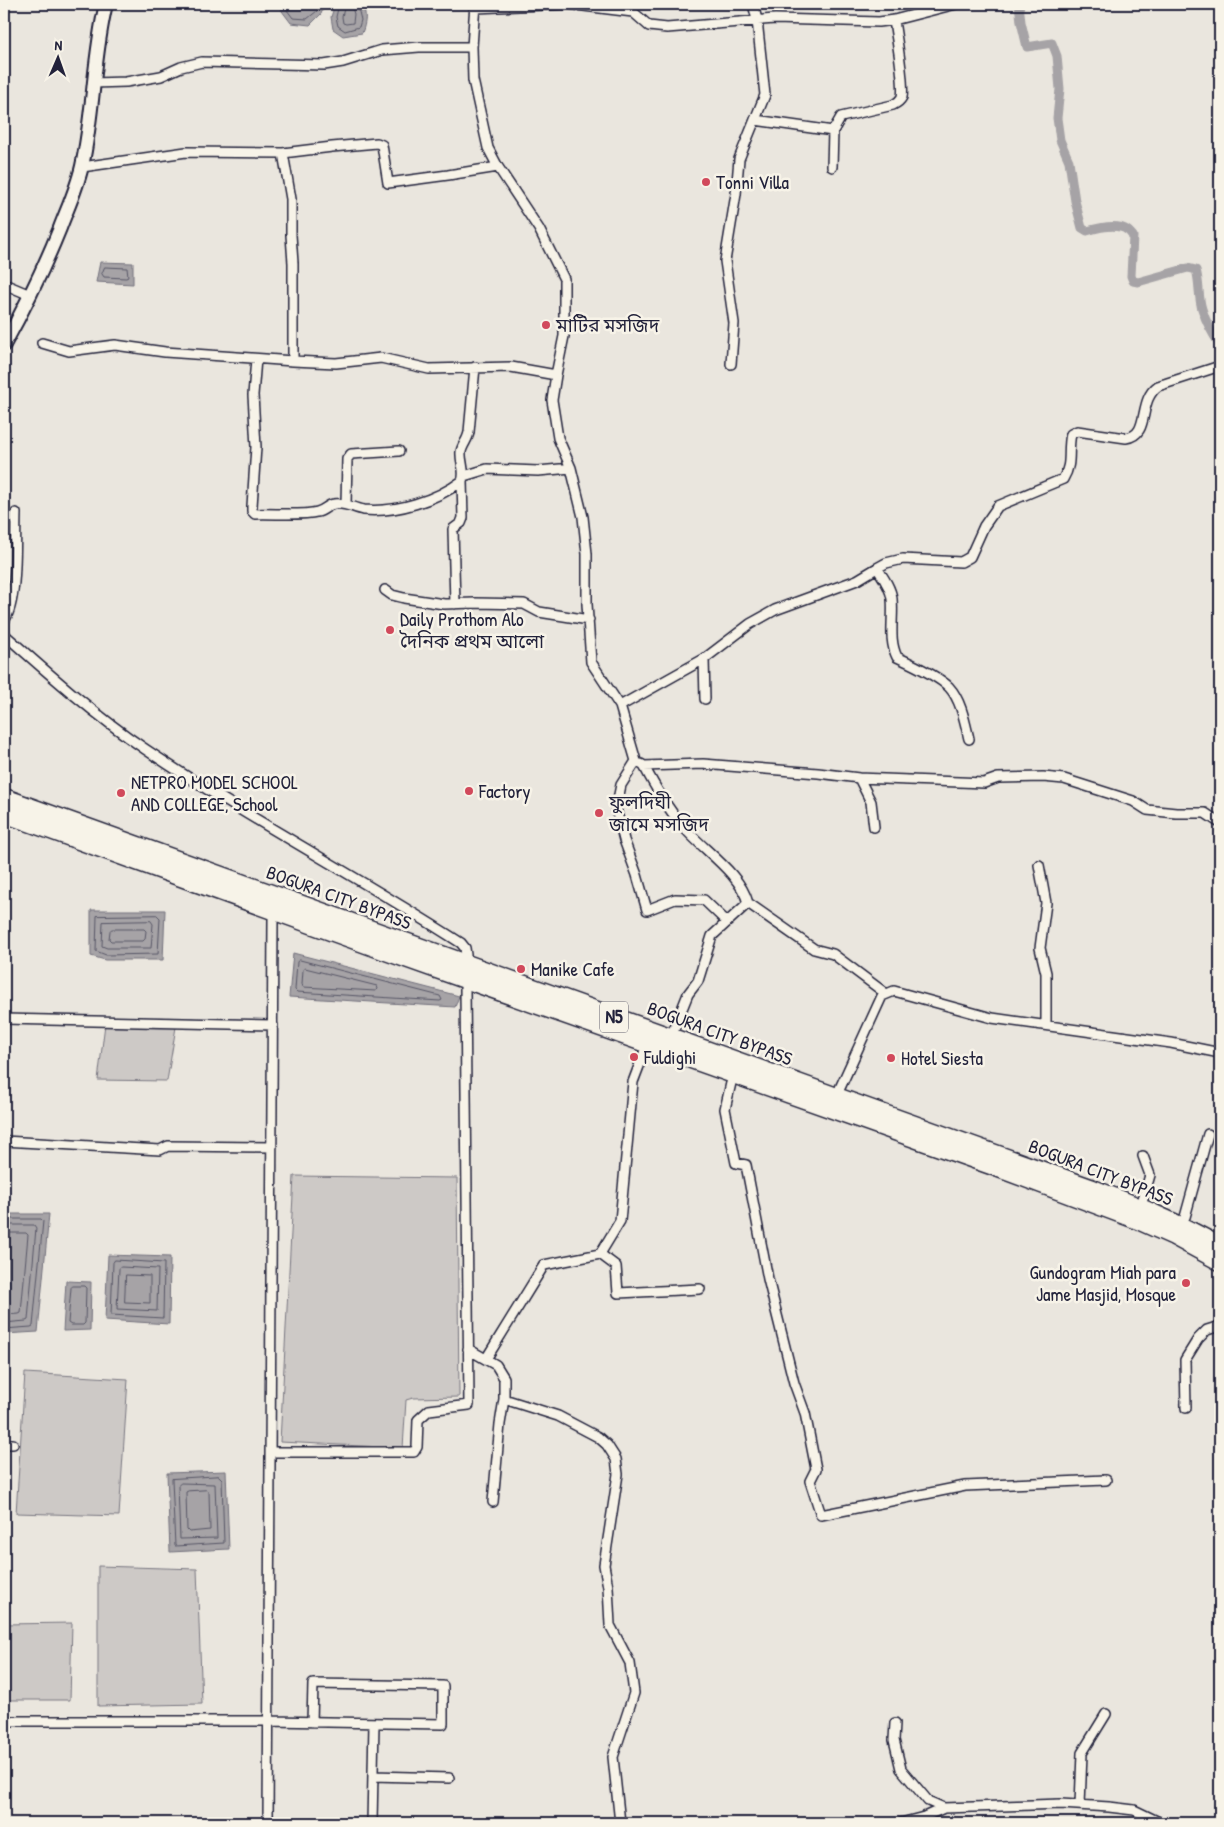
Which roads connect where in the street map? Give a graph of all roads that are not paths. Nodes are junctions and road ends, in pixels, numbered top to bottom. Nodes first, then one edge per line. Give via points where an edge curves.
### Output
1 (106, 4) edge
2 (753, 4) edge
3 (956, 4) edge
4 (476, 6) edge
5 (757, 20) junction
6 (894, 20) junction
7 (472, 47) junction
8 (93, 83) junction
9 (755, 120) junction
10 (833, 131) junction
11 (283, 154) junction
12 (498, 166) junction
13 (832, 166) dead end
14 (82, 167) junction
15 (4, 284) edge
16 (30, 295) junction
17 (42, 343) dead end
18 (4, 345) edge
19 (256, 359) junction
20 (293, 361) junction
21 (732, 364) dead end
22 (475, 368) junction
23 (1217, 368) edge
24 (556, 375) junction
25 (399, 451) dead end
26 (571, 468) junction
27 (463, 479) junction
28 (346, 504) junction
29 (16, 513) dead end
30 (877, 568) junction
31 (385, 590) dead end
32 (455, 604) junction
33 (588, 620) junction
34 (4, 621) edge
35 (4, 634) edge
36 (704, 659) junction
37 (705, 699) dead end
38 (620, 706) junction
39 (969, 738) dead end
40 (640, 764) junction
41 (859, 778) junction
42 (4, 798) edge
43 (4, 813) edge
44 (1220, 823) edge
45 (874, 827) dead end
46 (1039, 865) dead end
47 (748, 903) junction
48 (274, 919) dead end
49 (727, 922) junction
50 (466, 955) dead end
51 (465, 988) dead end
52 (885, 993) junction
53 (4, 1019) edge
54 (273, 1025) junction
55 (1046, 1025) junction
56 (674, 1029) dead end
57 (644, 1053) dead end
58 (1220, 1053) edge
59 (731, 1083) dead end
60 (840, 1088) dead end
61 (1208, 1134) dead end
62 (4, 1141) edge
63 (272, 1147) junction
64 (1143, 1156) dead end
65 (1143, 1199) dead end
66 (1185, 1217) dead end
67 (1220, 1247) edge
68 (600, 1254) junction
69 (1220, 1261) edge
70 (700, 1289) dead end
71 (1220, 1326) edge
72 (468, 1349) junction
73 (486, 1359) junction
74 (504, 1399) junction
75 (1186, 1408) dead end
76 (270, 1452) junction
77 (1106, 1480) dead end
78 (493, 1502) dead end
79 (1106, 1714) dead end
80 (4, 1721) edge
81 (270, 1721) junction
82 (312, 1722) junction
83 (374, 1723) junction
84 (895, 1723) dead end
85 (373, 1776) junction
86 (449, 1778) dead end
87 (1080, 1805) junction
88 (944, 1808) junction
89 (268, 1823) edge
90 (372, 1823) edge
91 (620, 1823) edge
92 (901, 1823) edge
93 (1161, 1823) edge

1 - 8 main road
2 - 5 street
3 - 6 street
4 - 5 street via 567,4 634,12 649,26 667,28
4 - 7 street
5 - 6 street
5 - 9 street via 766,94
6 - 10 street via 902,97 893,105 841,117
7 - 8 street via 382,50 324,65 202,62 162,76
7 - 12 street via 473,80 488,148
8 - 14 main road
9 - 10 street
9 - 21 street via 740,159 725,261 734,322
10 - 13 street
11 - 12 street via 377,143 382,145 388,183
11 - 14 street via 186,152
11 - 20 street via 291,199
12 - 24 street via 539,230 564,279 564,336
14 - 16 main road
15 - 16 street
16 - 18 main road
17 - 19 street via 69,351 115,345
19 - 20 street
19 - 28 street via 252,395 256,447 252,511 255,514 316,513 333,504
20 - 22 street via 336,363 381,358 429,369
22 - 24 street via 511,367
22 - 27 street via 468,440 461,453
23 - 30 street via 1158,386 1148,396 1139,432 1132,437 1077,431 1072,434 1069,470 1064,479 998,506 984,526 970,557 961,562 903,559
24 - 26 street via 552,400 558,438
25 - 28 street via 348,456
26 - 27 street via 538,471 487,469
26 - 33 street via 583,517
27 - 28 street via 451,490 422,502 381,511
27 - 32 street via 463,518 453,529
29 - 34 street via 13,596
30 - 36 street via 857,580 775,610 750,624
30 - 39 street via 891,592 893,648 897,657 949,687 963,715
31 - 32 street via 404,598
32 - 33 street via 524,604 538,612
33 - 38 street via 591,662
35 - 50 street via 61,684 143,748 454,939 465,948
36 - 37 street
36 - 38 street
38 - 40 street
40 - 41 street via 703,764
40 - 47 street via 681,824 736,879
40 - 49 street via 621,785 616,808 647,910 675,899 704,900
41 - 44 street via 984,783 998,778 1064,779 1133,801 1147,810 1205,813
41 - 45 street via 871,802
42 - 67 highway, BOGURA CITY BYPASS / N5 via 1090,1188 1146,1210
43 - 69 highway, BOGURA CITY BYPASS via 991,1165 1138,1220
46 - 55 street via 1046,903 1040,948 1046,973
47 - 49 street
47 - 52 street via 814,949 833,954
48 - 54 street
49 - 56 street via 712,936 698,981 688,994
51 - 72 street
52 - 55 street via 894,991 992,1018
52 - 60 street
53 - 54 street
54 - 63 street
55 - 58 street
57 - 68 street via 633,1082 620,1222
59 - 77 street via 725,1109 734,1154 736,1163 746,1165 768,1279 794,1383 805,1412 816,1469 810,1482 821,1515 965,1486
61 - 66 street
62 - 63 street via 160,1150 168,1146
63 - 76 street
64 - 65 street via 1150,1175
68 - 70 street via 616,1266 618,1292
68 - 73 street via 544,1265
71 - 75 street via 1207,1330 1185,1360
72 - 73 street
72 - 76 street via 469,1405 429,1410 418,1420 414,1452
73 - 74 street via 496,1365 504,1378
74 - 78 street
74 - 91 street via 558,1416 598,1437 616,1459 618,1474 604,1565 610,1625 630,1663 634,1693 613,1758
76 - 81 street
79 - 87 street via 1082,1753
80 - 81 street
81 - 82 street
81 - 89 street
82 - 83 street
82 - 83 street via 313,1684 443,1686 443,1724
83 - 85 street
84 - 88 street via 894,1740 901,1769 928,1801
85 - 86 street
85 - 90 street
87 - 88 street
87 - 93 street via 1134,1810
88 - 92 street

